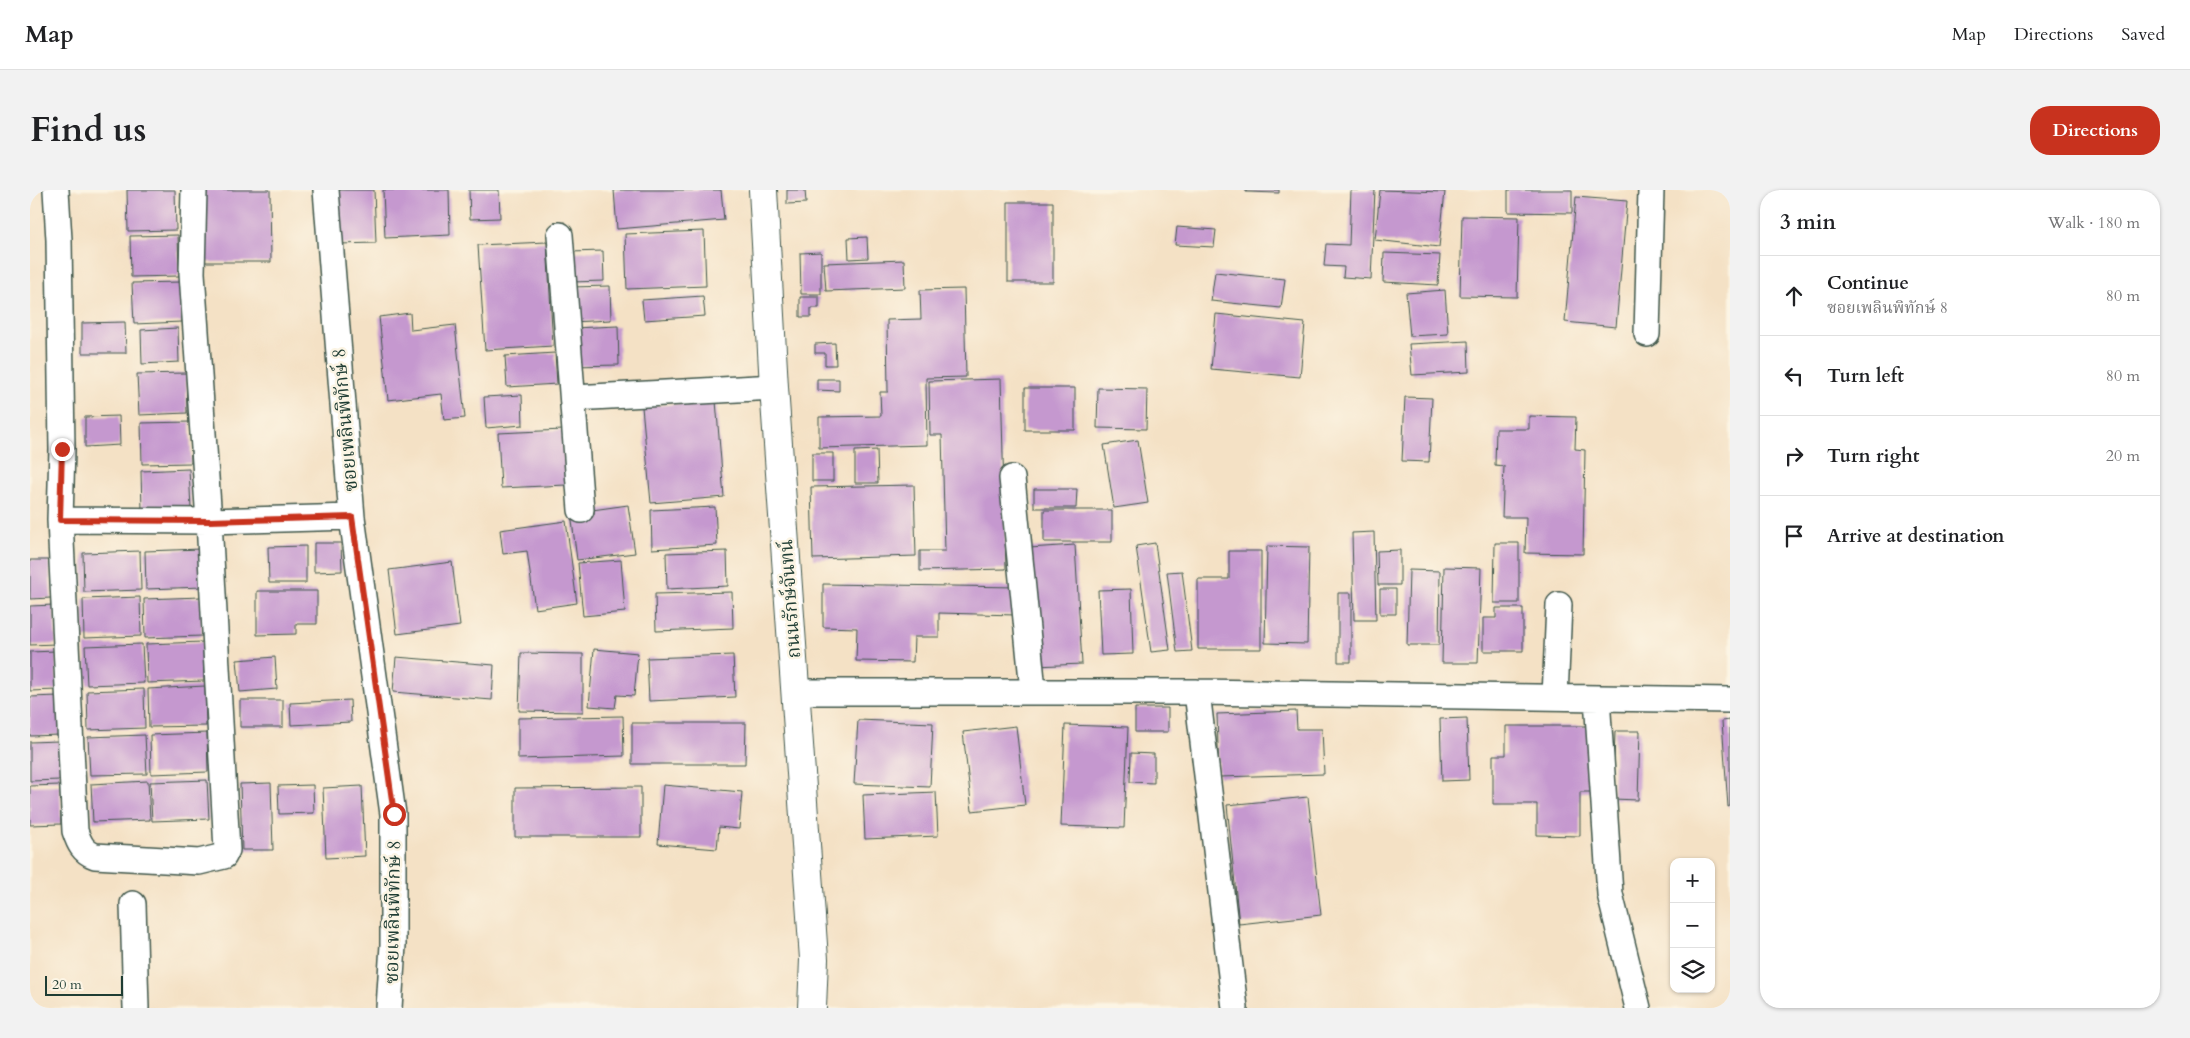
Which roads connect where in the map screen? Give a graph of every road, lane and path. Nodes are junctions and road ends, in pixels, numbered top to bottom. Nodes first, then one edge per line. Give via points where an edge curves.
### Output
1 (56, 190) edge
2 (194, 190) edge
3 (326, 190) edge
4 (763, 190) edge
5 (1651, 190) edge
6 (560, 235) dead end
7 (1647, 334) dead end
8 (774, 387) junction
9 (574, 398) junction
10 (1012, 478) dead end
11 (581, 510) dead end
12 (352, 517) junction
13 (60, 520) junction
14 (209, 521) junction
15 (1558, 605) dead end
16 (1033, 690) junction
17 (796, 692) junction
18 (1197, 692) junction
19 (1555, 697) junction
20 (1597, 698) junction
21 (1730, 700) edge
22 (133, 904) dead end
23 (136, 1008) edge
24 (389, 1008) edge
25 (812, 1008) edge
26 (1235, 1008) edge
27 (1638, 1008) edge

1 - 13 street
2 - 14 street via 192,273
3 - 12 street, ซอยเพลินพิทักษ์ 8
4 - 8 main road, ถนนรักษ์จันทน์
5 - 7 street
6 - 9 street
8 - 9 street
8 - 17 main road, ถนนรักษ์จันทน์
9 - 11 street
10 - 16 street
12 - 14 street
12 - 24 street, ซอยเพลินพิทักษ์ 8 via 394,814 394,945
13 - 14 street
13 - 14 street via 78,842 86,853 95,856 199,862 224,856 226,850
15 - 19 street
16 - 17 street
16 - 18 street
17 - 25 main road, ถนนรักษ์จันทน์ via 814,959
18 - 19 street
18 - 26 street
19 - 20 street
20 - 21 street
20 - 27 street via 1610,894
22 - 23 street

